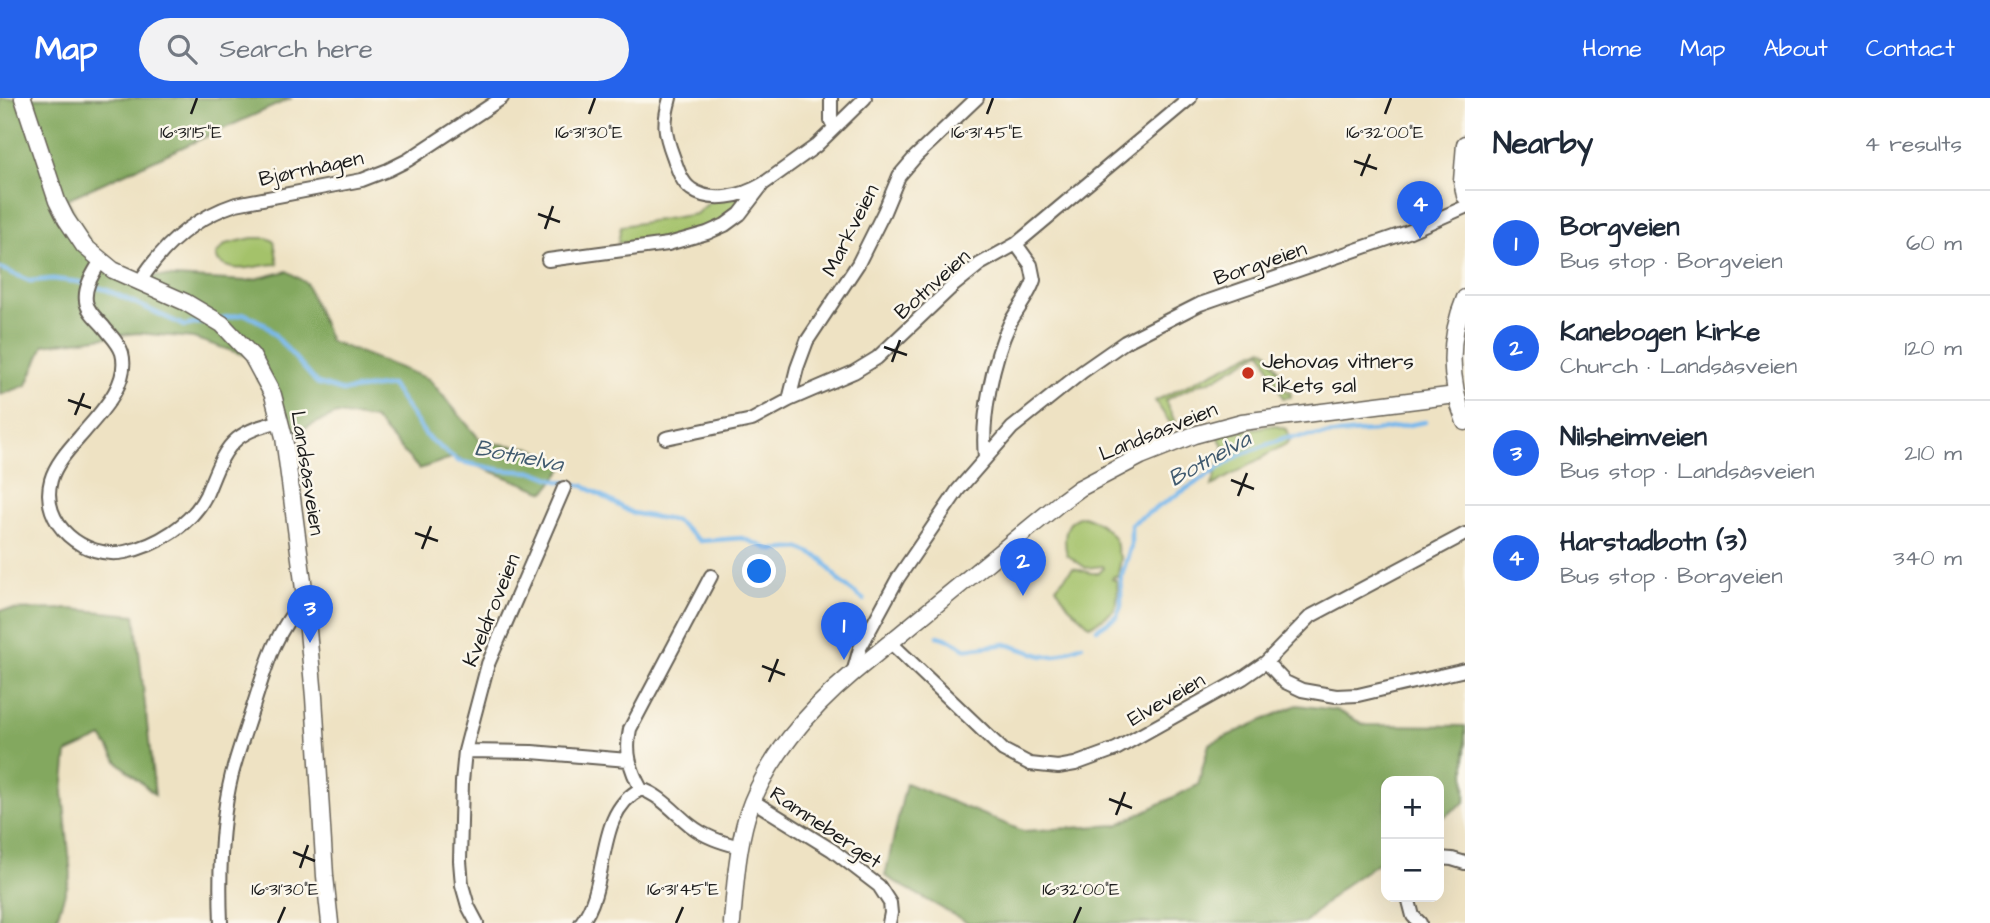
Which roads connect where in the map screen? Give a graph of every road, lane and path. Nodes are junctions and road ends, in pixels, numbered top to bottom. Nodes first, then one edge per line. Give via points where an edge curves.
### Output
1 (23, 98) edge
2 (502, 98) edge
3 (670, 98) edge
4 (831, 98) edge
5 (865, 98) edge
6 (977, 98) edge
7 (1190, 98) edge
8 (834, 127) junction
9 (1465, 144) edge
10 (763, 184) junction
11 (1465, 196) edge
12 (1465, 207) edge
13 (1016, 244) junction
14 (548, 260) dead end
15 (100, 262) junction
16 (139, 283) junction
17 (1465, 298) edge
18 (1456, 396) junction
19 (789, 400) junction
20 (281, 421) junction
21 (1465, 422) edge
22 (666, 438) dead end
23 (985, 457) junction
24 (564, 488) dead end
25 (1465, 534) edge
26 (711, 576) dead end
27 (305, 597) junction
28 (890, 642) junction
29 (1265, 662) junction
30 (1465, 670) edge
31 (853, 673) junction
32 (465, 751) junction
33 (628, 760) junction
34 (641, 789) junction
35 (752, 801) junction
36 (740, 847) junction
37 (1444, 858) edge
38 (1465, 863) edge
39 (1409, 902) edge
40 (221, 923) edge
41 (330, 923) edge
42 (477, 923) edge
43 (581, 923) edge
44 (732, 923) edge
45 (889, 923) edge
46 (1420, 923) edge

1 - 15 street, Landsåsveien via 66,219
2 - 16 street, Bjørnhågen via 388,170 362,180 216,211 178,236
3 - 10 street via 665,132 677,168 691,189 722,197
4 - 8 street
5 - 8 street
6 - 19 street, Markveien via 899,176 858,264 807,341
7 - 13 street, Botnveien
8 - 10 street via 816,146
9 - 11 street
10 - 14 street via 740,214 707,233 650,247
12 - 23 street, Borgveien via 1168,319 1074,378 1024,417
13 - 19 street, Botnveien via 954,285 877,358
13 - 23 street via 1031,265 1034,280 998,359 983,439
15 - 16 street, Landsåsveien
15 - 20 street via 87,290 87,307 117,344 123,366 111,398 51,478 54,515 72,539 93,550 117,553 159,539 196,510 236,440
16 - 20 street, Landsåsveien via 222,324 264,374
17 - 18 street via 1452,346
18 - 21 street
18 - 28 street, Landsåsveien via 1242,422 1141,456 1080,488
19 - 22 street, Botnveien via 752,420
20 - 27 street, Landsåsveien
23 - 31 street, Borgveien via 911,558 860,648
24 - 32 street, Kveldroveien via 488,664
25 - 29 street, Elveveien via 1311,616
26 - 33 street via 634,719 627,742
27 - 40 street via 267,659 232,774 223,826
27 - 41 street, Landsåsveien
28 - 29 street, Elveveien via 1003,750 1044,767 1075,764 1115,749
28 - 31 street, Landsåsveien
29 - 30 street via 1293,686 1336,696
31 - 35 street, Landsåsveien via 797,731
32 - 33 street
32 - 42 street, Kveldroveien via 460,861 462,885
33 - 34 street
34 - 36 street via 692,827 716,841
34 - 43 street via 616,815 592,903
35 - 36 street, Landsåsveien
35 - 45 street, Ramneberget via 832,850 879,886 890,903
36 - 44 street, Landsåsveien
37 - 38 street
39 - 46 street

